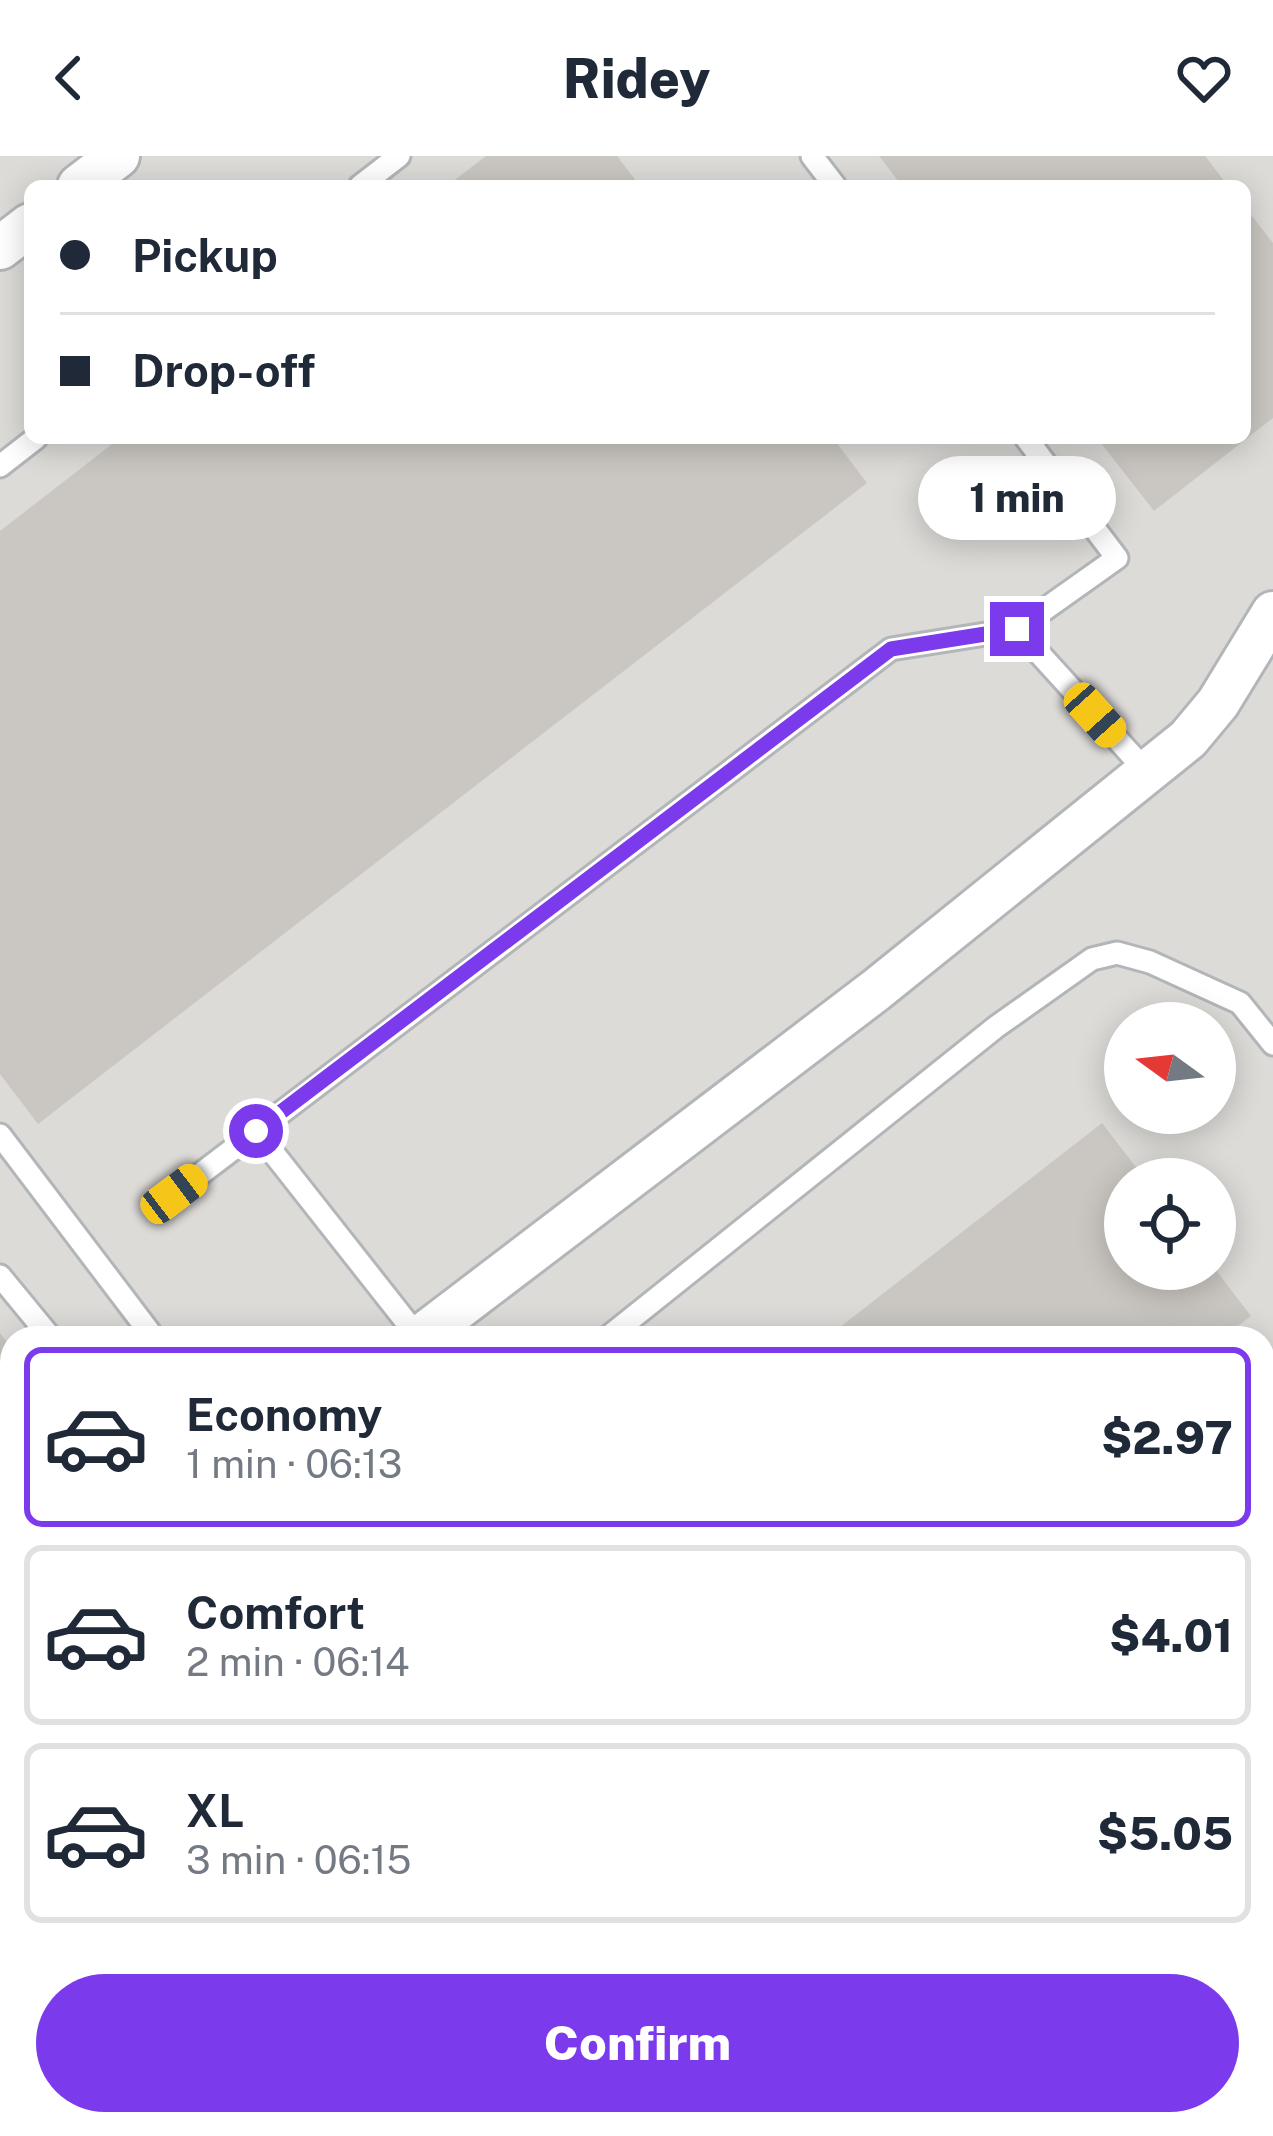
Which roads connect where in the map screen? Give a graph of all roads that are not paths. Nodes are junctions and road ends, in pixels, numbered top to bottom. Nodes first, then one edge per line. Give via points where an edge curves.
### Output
1 (118, 156) edge
2 (399, 156) edge
3 (812, 156) edge
4 (88, 180) edge
5 (368, 180) edge
6 (830, 180) edge
7 (24, 230) edge
8 (0, 248) edge
9 (28, 444) edge
10 (1031, 444) edge
11 (0, 466) edge
12 (1273, 613) edge
13 (1017, 629) junction
14 (1147, 772) junction
15 (1273, 1044) edge
16 (256, 1131) junction
17 (0, 1135) edge
18 (174, 1194) dead end
19 (0, 1276) edge
20 (41, 1326) edge
21 (145, 1326) edge
22 (410, 1326) edge
23 (435, 1326) edge
24 (622, 1326) edge

1 - 4 street
2 - 5 lane
3 - 6 lane
7 - 8 street
9 - 11 lane
10 - 13 lane via 1118,558
12 - 14 street via 1218,703
13 - 14 lane
13 - 16 lane via 891,649
14 - 23 street
15 - 24 lane via 1240,1003 1150,962 1117,953 1092,959
16 - 18 lane
16 - 22 lane
17 - 21 lane
19 - 20 lane

